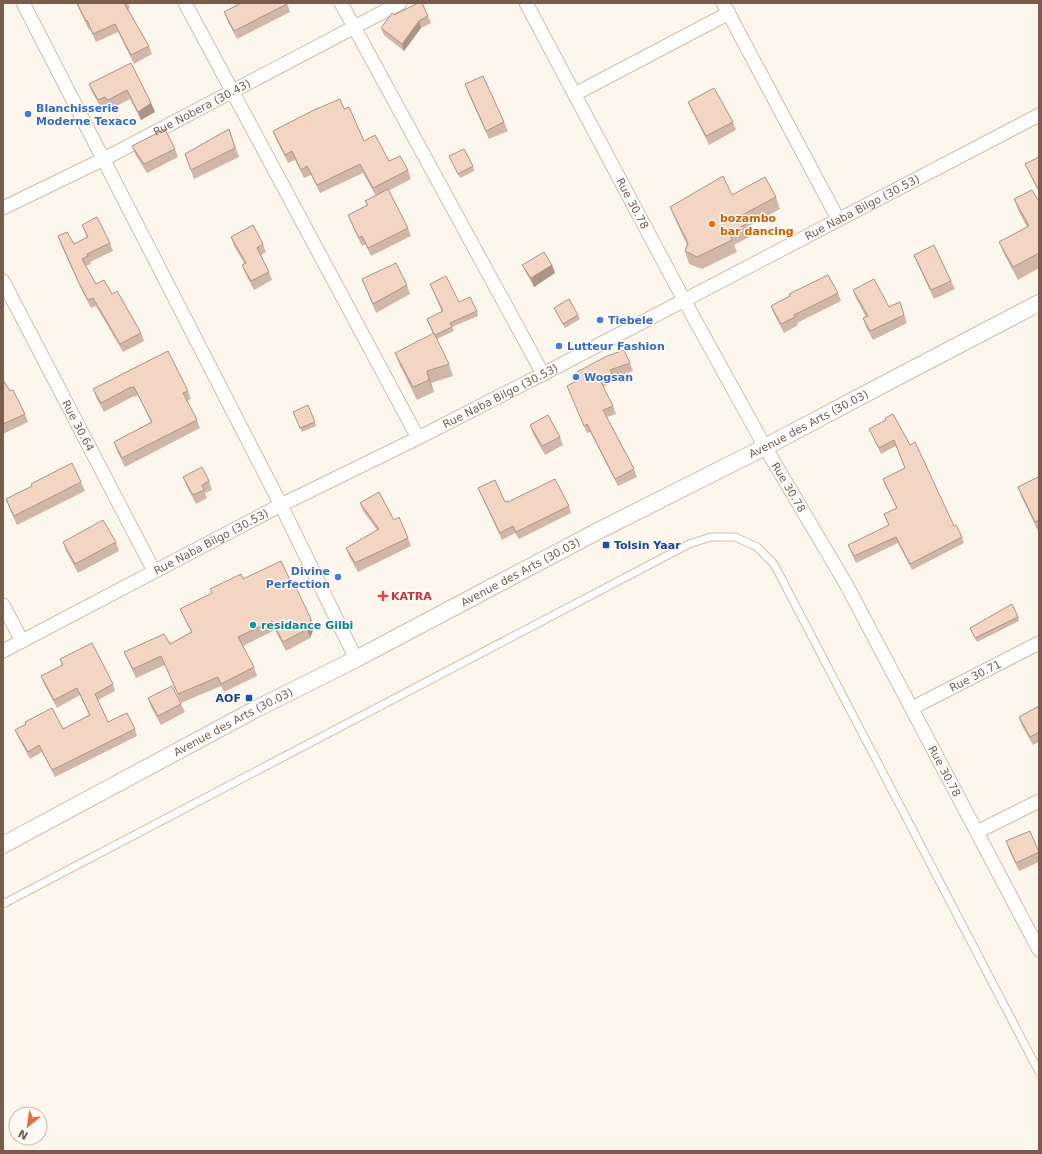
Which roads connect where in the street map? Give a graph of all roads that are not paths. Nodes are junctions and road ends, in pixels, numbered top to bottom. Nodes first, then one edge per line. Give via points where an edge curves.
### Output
1 (23, 3) edge
2 (185, 3) edge
3 (341, 3) edge
4 (400, 3) edge
5 (526, 3) edge
6 (726, 8) edge
7 (354, 27) junction
8 (233, 92) junction
9 (575, 94) junction
10 (1039, 115) edge
11 (104, 159) junction
12 (3, 208) edge
13 (838, 219) junction
14 (3, 281) edge
15 (684, 300) junction
16 (1039, 303) edge
17 (543, 374) junction
18 (418, 438) junction
19 (765, 448) junction
20 (281, 505) junction
21 (154, 571) junction
22 (3, 605) edge
23 (22, 641) junction
24 (1039, 643) edge
25 (3, 651) edge
26 (356, 658) junction
27 (912, 708) junction
28 (1039, 801) edge
29 (977, 832) junction
30 (3, 845) edge
31 (3, 904) edge
32 (1039, 950) edge
33 (1039, 1072) edge

1 - 11 street
2 - 8 street
3 - 7 street
4 - 7 street, Rue Nobera (30.43)
5 - 9 street, Rue 30.78
6 - 9 street
6 - 13 street
7 - 8 street, Rue Nobera (30.43)
7 - 17 street
8 - 11 street, Rue Nobera (30.43)
8 - 18 street
9 - 15 street, Rue 30.78
10 - 13 street, Rue Naba Bilgo (30.53)
11 - 12 street, Rue Nobera (30.43)
11 - 20 street
13 - 15 street, Rue Naba Bilgo (30.53)
14 - 21 street, Rue 30.64
15 - 17 street, Rue Naba Bilgo (30.53)
15 - 19 street, Rue 30.78
16 - 19 street, Avenue des Arts (30.03)
17 - 18 street, Rue Naba Bilgo (30.53)
18 - 20 street, Rue Naba Bilgo (30.53)
19 - 26 street, Avenue des Arts (30.03) via 596,532
19 - 27 street, Rue 30.78 via 846,584
20 - 21 street, Rue Naba Bilgo (30.53)
20 - 26 street
21 - 23 street, Rue Naba Bilgo (30.53)
22 - 23 street
23 - 25 street, Rue Naba Bilgo (30.53)
24 - 27 street, Rue 30.71
26 - 30 street, Avenue des Arts (30.03)
27 - 29 street, Rue 30.78
28 - 29 street
29 - 32 street, Rue 30.78
31 - 33 lane via 689,544 711,537 735,537 757,547 774,564

